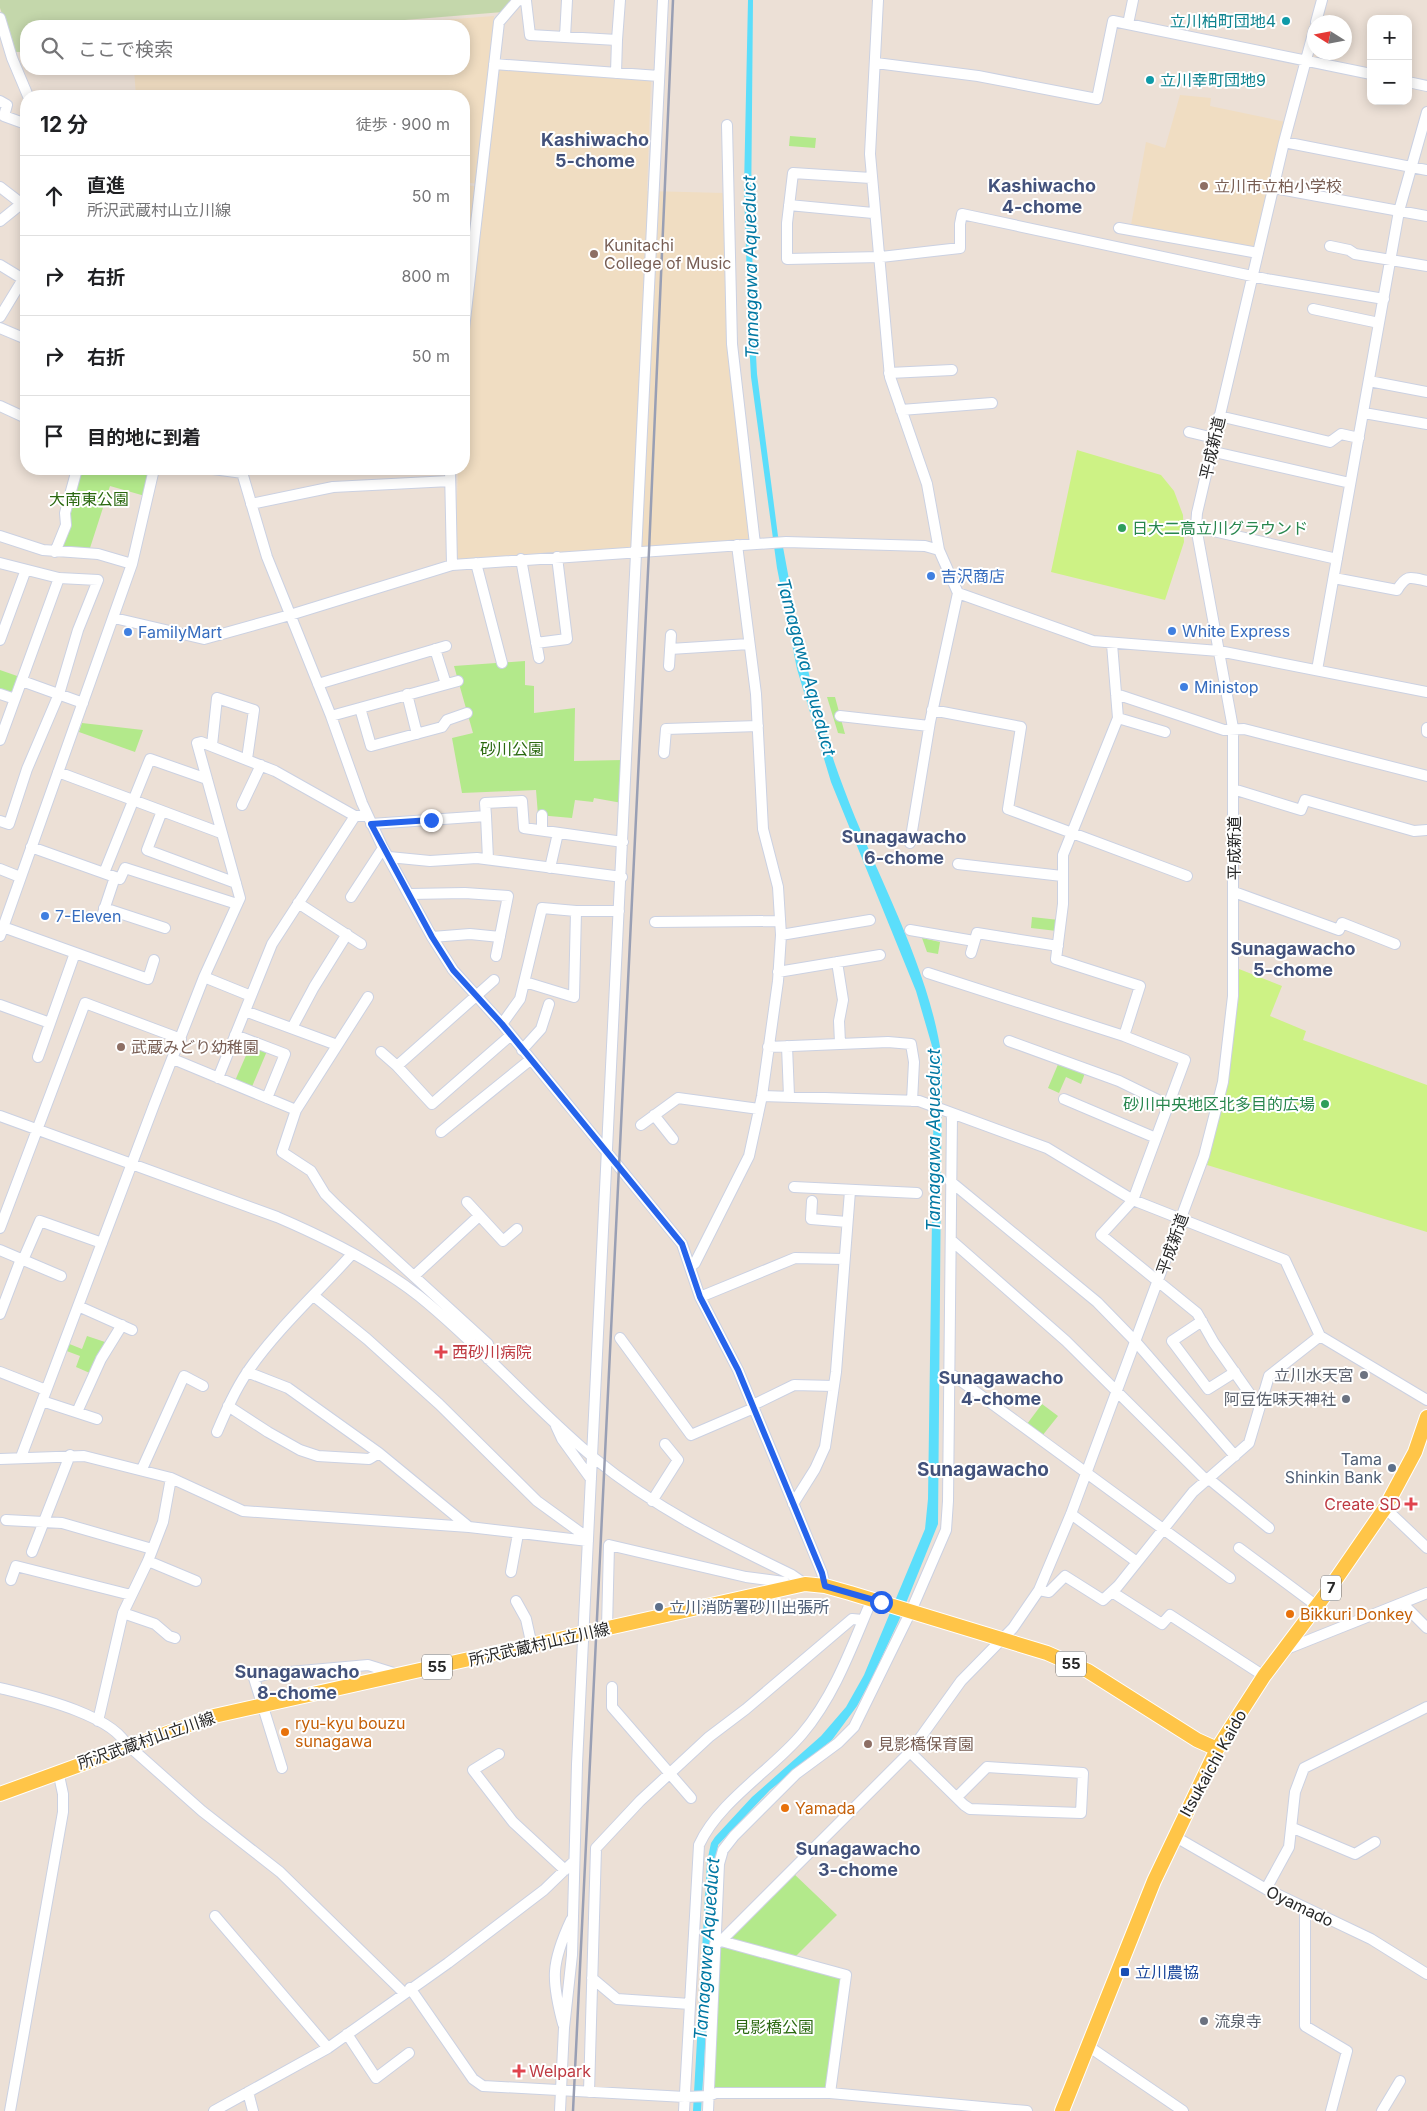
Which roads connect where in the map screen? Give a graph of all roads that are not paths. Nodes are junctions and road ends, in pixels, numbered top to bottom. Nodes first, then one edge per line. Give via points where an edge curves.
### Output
1 (519, 0) edge
2 (567, 0) edge
3 (620, 0) edge
4 (662, 0) edge
5 (878, 0) edge
6 (1133, 0) edge
7 (1322, 0) edge
8 (1318, 15) edge
9 (0, 18) edge
10 (1128, 24) junction
11 (565, 37) junction
12 (617, 40) junction
13 (0, 54) edge
14 (12, 58) junction
15 (1307, 60) junction
16 (876, 63) junction
17 (494, 64) junction
18 (616, 73) junction
19 (1367, 73) edge
20 (659, 76) junction
21 (1412, 83) edge
22 (1427, 86) edge
23 (25, 90) edge
24 (0, 101) edge
25 (1427, 112) edge
26 (20, 122) edge
27 (728, 125) dead end
28 (1284, 142) junction
29 (1410, 167) junction
30 (1427, 170) edge
31 (871, 178) junction
32 (0, 187) edge
33 (1274, 188) junction
34 (20, 200) edge
35 (789, 205) junction
36 (20, 207) edge
37 (1399, 211) junction
38 (873, 213) junction
39 (1427, 216) edge
40 (0, 221) edge
41 (1120, 228) dead end
42 (1330, 246) dead end
43 (1258, 253) junction
44 (880, 257) junction
45 (1390, 260) junction
46 (0, 265) edge
47 (470, 266) edge
48 (1427, 266) edge
49 (1252, 276) junction
50 (20, 277) edge
51 (20, 284) edge
52 (1384, 299) junction
53 (1313, 309) dead end
54 (0, 317) edge
55 (1379, 323) junction
56 (0, 328) edge
57 (20, 336) edge
58 (952, 370) dead end
59 (889, 373) junction
60 (1369, 381) junction
61 (1427, 392) edge
62 (992, 402) dead end
63 (0, 406) edge
64 (901, 410) junction
65 (20, 413) edge
66 (1364, 413) junction
67 (1219, 416) junction
68 (1427, 424) edge
69 (1189, 432) dead end
70 (1214, 438) junction
71 (1359, 438) junction
72 (1210, 451) junction
73 (75, 475) edge
74 (153, 475) edge
75 (243, 475) edge
76 (450, 475) edge
77 (450, 480) junction
78 (1350, 484) junction
79 (251, 504) junction
80 (1196, 527) junction
81 (0, 536) edge
82 (755, 544) junction
83 (737, 545) junction
84 (939, 550) junction
85 (55, 552) junction
86 (637, 552) junction
87 (557, 557) junction
88 (1337, 559) junction
89 (521, 560) junction
90 (0, 563) edge
91 (476, 563) junction
92 (132, 564) junction
93 (452, 564) junction
94 (25, 572) junction
95 (59, 578) junction
96 (1334, 578) junction
97 (1427, 581) edge
98 (958, 593) junction
99 (290, 615) junction
100 (114, 618) junction
101 (671, 635) dead end
102 (0, 640) edge
103 (536, 643) junction
104 (749, 644) junction
105 (1112, 644) junction
106 (446, 646) dead end
107 (435, 649) junction
108 (670, 649) junction
109 (1219, 651) junction
110 (539, 658) dead end
111 (502, 663) dead end
112 (669, 666) dead end
113 (1317, 670) junction
114 (22, 681) junction
115 (458, 681) dead end
116 (318, 684) junction
117 (446, 684) junction
118 (1427, 692) edge
119 (0, 694) edge
120 (59, 694) junction
121 (407, 694) junction
122 (1116, 694) junction
123 (15, 700) junction
124 (83, 703) junction
125 (360, 708) junction
126 (932, 710) junction
127 (467, 713) dead end
128 (331, 716) junction
129 (840, 716) dead end
130 (1118, 718) junction
131 (758, 726) junction
132 (929, 726) junction
133 (1233, 728) junction
134 (1165, 732) dead end
135 (417, 734) junction
136 (0, 740) edge
137 (212, 745) junction
138 (664, 753) dead end
139 (247, 759) junction
140 (261, 765) junction
141 (58, 772) junction
142 (1427, 776) edge
143 (207, 779) junction
144 (1234, 789) junction
145 (134, 801) junction
146 (242, 805) dead end
147 (162, 811) junction
148 (542, 815) dead end
149 (355, 816) junction
150 (486, 816) junction
151 (369, 820) junction
152 (0, 821) edge
153 (542, 830) junction
154 (1427, 830) edge
155 (221, 833) junction
156 (558, 833) junction
157 (1071, 834) junction
158 (623, 842) junction
159 (910, 843) dead end
160 (31, 847) junction
161 (383, 848) junction
162 (389, 857) junction
163 (488, 859) junction
164 (958, 864) dead end
165 (550, 868) junction
166 (0, 869) edge
167 (104, 873) junction
168 (1062, 876) junction
169 (1187, 876) dead end
170 (20, 877) junction
171 (115, 877) junction
172 (622, 877) junction
173 (236, 883) junction
174 (1234, 892) junction
175 (410, 894) junction
176 (351, 897) dead end
177 (298, 903) junction
178 (238, 904) junction
179 (576, 911) junction
180 (619, 911) junction
181 (870, 920) dead end
182 (779, 921) junction
183 (654, 922) dead end
184 (165, 928) dead end
185 (910, 930) dead end
186 (2, 931) edge
187 (347, 934) junction
188 (780, 935) junction
189 (432, 937) junction
190 (500, 937) junction
191 (974, 941) junction
192 (361, 944) dead end
193 (1395, 944) dead end
194 (1058, 946) junction
195 (75, 953) junction
196 (971, 953) dead end
197 (880, 955) dead end
198 (496, 956) dead end
199 (154, 960) dead end
200 (837, 962) junction
201 (778, 972) junction
202 (928, 973) dead end
203 (204, 977) junction
204 (494, 980) dead end
205 (525, 982) junction
206 (476, 995) junction
207 (251, 996) junction
208 (368, 997) dead end
209 (549, 1004) dead end
210 (0, 1006) edge
211 (245, 1010) junction
212 (50, 1023) junction
213 (502, 1024) junction
214 (292, 1028) junction
215 (235, 1034) junction
216 (511, 1035) junction
217 (1124, 1036) junction
218 (181, 1039) junction
219 (1009, 1041) dead end
220 (840, 1043) junction
221 (337, 1045) junction
222 (787, 1046) junction
223 (768, 1047) junction
224 (522, 1050) junction
225 (381, 1052) dead end
226 (38, 1057) dead end
227 (173, 1059) junction
228 (530, 1060) junction
229 (397, 1066) junction
230 (218, 1078) junction
231 (762, 1096) junction
232 (789, 1096) junction
233 (267, 1098) junction
234 (1064, 1099) dead end
235 (912, 1101) junction
236 (1168, 1105) junction
237 (759, 1109) junction
238 (296, 1110) junction
239 (952, 1114) junction
240 (654, 1115) junction
241 (0, 1116) edge
242 (641, 1125) dead end
243 (38, 1130) junction
244 (442, 1132) dead end
245 (1156, 1138) junction
246 (673, 1139) dead end
247 (607, 1154) junction
248 (131, 1164) junction
249 (950, 1181) junction
250 (794, 1187) dead end
251 (850, 1191) junction
252 (917, 1194) dead end
253 (1133, 1200) junction
254 (812, 1201) dead end
255 (467, 1202) dead end
256 (479, 1216) junction
257 (1181, 1220) junction
258 (847, 1222) junction
259 (0, 1228) edge
260 (517, 1229) dead end
261 (951, 1240) junction
262 (102, 1243) junction
263 (0, 1250) edge
264 (352, 1254) junction
265 (844, 1259) junction
266 (22, 1260) junction
267 (690, 1267) junction
268 (61, 1276) dead end
269 (414, 1276) junction
270 (1158, 1282) junction
271 (314, 1296) junction
272 (700, 1297) junction
273 (78, 1306) junction
274 (0, 1314) edge
275 (1202, 1321) junction
276 (122, 1325) junction
277 (132, 1330) dead end
278 (1320, 1336) junction
279 (620, 1338) dead end
280 (1135, 1341) junction
281 (488, 1359) junction
282 (0, 1372) edge
283 (247, 1372) junction
284 (950, 1372) junction
285 (1235, 1372) junction
286 (203, 1386) dead end
287 (834, 1386) junction
288 (1116, 1388) junction
289 (46, 1390) junction
290 (1427, 1400) edge
291 (42, 1401) junction
292 (228, 1406) junction
293 (753, 1406) junction
294 (1259, 1407) junction
295 (77, 1412) junction
296 (1427, 1417) edge
297 (96, 1419) dead end
298 (554, 1420) junction
299 (217, 1432) dead end
300 (665, 1444) dead end
301 (379, 1453) junction
302 (70, 1456) junction
303 (592, 1456) junction
304 (1236, 1456) junction
305 (21, 1457) junction
306 (0, 1459) edge
307 (142, 1469) junction
308 (1086, 1471) junction
309 (171, 1478) junction
310 (591, 1479) junction
311 (1208, 1480) junction
312 (652, 1501) junction
313 (793, 1504) junction
314 (1384, 1508) junction
315 (1071, 1514) junction
316 (6, 1520) dead end
317 (44, 1522) junction
318 (469, 1527) junction
319 (1164, 1528) junction
320 (1269, 1528) dead end
321 (518, 1534) junction
322 (588, 1540) junction
323 (1239, 1548) dead end
324 (1427, 1548) edge
325 (152, 1549) junction
326 (32, 1552) dead end
327 (148, 1561) junction
328 (1137, 1562) junction
329 (511, 1572) dead end
330 (1230, 1578) dead end
331 (11, 1580) dead end
332 (196, 1581) dead end
333 (805, 1584) junction
334 (825, 1586) junction
335 (789, 1587) junction
336 (1039, 1590) junction
337 (1112, 1592) junction
338 (1427, 1593) edge
339 (131, 1595) junction
340 (516, 1601) dead end
341 (876, 1601) junction
342 (1402, 1603) junction
343 (1317, 1606) junction
344 (909, 1610) junction
345 (123, 1613) junction
346 (863, 1620) junction
347 (607, 1628) junction
348 (1427, 1628) edge
349 (584, 1634) junction
350 (175, 1638) dead end
351 (1003, 1638) junction
352 (532, 1646) junction
353 (1283, 1651) junction
354 (401, 1676) junction
355 (1264, 1676) junction
356 (612, 1687) dead end
357 (0, 1688) edge
358 (263, 1703) junction
359 (1427, 1707) edge
360 (98, 1720) junction
361 (129, 1747) junction
362 (1217, 1748) junction
363 (910, 1752) junction
364 (499, 1754) dead end
365 (282, 1768) dead end
366 (58, 1771) junction
367 (670, 1772) junction
368 (0, 1794) edge
369 (956, 1797) junction
370 (692, 1798) dead end
371 (1293, 1828) junction
372 (1174, 1836) junction
373 (1375, 1842) dead end
374 (573, 1862) junction
375 (565, 1870) junction
376 (1266, 1889) junction
377 (1305, 1910) junction
378 (215, 1916) dead end
379 (572, 1919) junction
380 (718, 1943) junction
381 (1426, 1972) edge
382 (592, 1978) junction
383 (406, 1990) junction
384 (690, 2004) junction
385 (564, 2028) junction
386 (347, 2034) junction
387 (1088, 2046) junction
388 (328, 2048) junction
389 (409, 2052) dead end
390 (1400, 2081) dead end
391 (561, 2090) junction
392 (248, 2092) junction
393 (589, 2092) junction
394 (830, 2094) junction
395 (687, 2096) junction
396 (706, 2096) junction
397 (10, 2111) edge
398 (214, 2111) edge
399 (254, 2111) edge
400 (560, 2111) edge
401 (684, 2111) edge
402 (708, 2111) edge
403 (1027, 2111) edge
404 (1062, 2111) edge
405 (1183, 2111) edge
406 (1331, 2111) edge
407 (1382, 2111) edge

1 - 11 street via 526,1 530,35
1 - 17 street via 499,22
2 - 11 street
3 - 12 street
4 - 20 street
5 - 16 street
6 - 10 street
7 - 8 street
9 - 14 street
10 - 15 street
10 - 16 street via 1113,21 1097,99 978,76
11 - 12 street
12 - 18 street
13 - 14 street
14 - 23 street
15 - 19 street
15 - 28 street, 平成新道
16 - 31 street
17 - 18 street
17 - 47 street
18 - 20 street
20 - 86 street
21 - 22 street
24 - 26 street via 7,105 4,116
25 - 29 street
27 - 82 street via 732,344
28 - 29 street
28 - 33 street, 平成新道
29 - 30 street
29 - 37 street
31 - 35 street via 793,173
31 - 38 street
32 - 34 street
33 - 37 street
33 - 43 street, 平成新道
35 - 38 street
35 - 44 street via 787,259
36 - 40 street
37 - 39 street
37 - 45 street
38 - 44 street
41 - 43 street
42 - 45 street
43 - 49 street, 平成新道
44 - 49 street via 960,248 962,214
44 - 59 street
45 - 48 street
45 - 52 street
46 - 50 street
49 - 52 street
49 - 67 street, 平成新道
51 - 54 street
52 - 55 street
53 - 55 street
55 - 60 street
56 - 57 street
58 - 59 street
59 - 64 street
60 - 61 street
60 - 66 street
62 - 64 street
63 - 65 street
64 - 84 street via 928,484
66 - 68 street
66 - 71 street
67 - 70 street, 平成新道
67 - 71 street via 1330,442 1341,434
69 - 70 street
70 - 72 street, 平成新道
71 - 78 street
72 - 78 street
72 - 80 street, 平成新道 via 1196,513
73 - 85 street via 65,513 66,525
74 - 92 street
75 - 79 street
76 - 77 street
77 - 79 street via 333,488
77 - 93 street
78 - 88 street
79 - 99 street
80 - 88 street
80 - 109 street, 平成新道
81 - 85 street
82 - 83 street
82 - 84 street via 924,546
83 - 86 street
83 - 104 street
84 - 98 street
85 - 92 street via 98,554
86 - 87 street
86 - 158 street
87 - 89 street
87 - 103 street via 567,639
88 - 96 street
89 - 91 street
89 - 103 street
90 - 94 street
91 - 93 street
91 - 111 street
92 - 100 street
93 - 99 street
94 - 95 street
94 - 102 street
95 - 114 street
95 - 120 street via 98,580 78,630
96 - 97 street via 1397,590 1404,579 1410,577
96 - 113 street
98 - 105 street via 1076,636
98 - 126 street
99 - 100 street via 204,639
99 - 116 street
100 - 124 street
101 - 108 street
103 - 110 street
104 - 108 street
104 - 131 street
105 - 109 street
105 - 122 street
106 - 107 street
107 - 116 street
107 - 117 street
108 - 112 street
109 - 113 street
109 - 133 street, 平成新道
113 - 118 street
114 - 120 street
114 - 123 street
115 - 117 street
116 - 128 street
117 - 121 street
119 - 123 street
120 - 124 street
120 - 152 street via 27,769 9,824
121 - 125 street
121 - 135 street
122 - 130 street
122 - 133 street via 1224,730
123 - 136 street
124 - 141 street
125 - 128 street
125 - 135 street via 371,746
126 - 132 street
126 - 157 street via 1022,727 1008,809
127 - 135 street via 447,720 442,727
128 - 151 street
129 - 132 street
130 - 134 street
130 - 157 street
131 - 138 street via 666,729
131 - 182 street via 763,828 778,887
132 - 159 street
133 - 142 street
133 - 144 street, 平成新道
137 - 139 street
137 - 139 street via 217,698 254,710
137 - 143 street via 197,743
139 - 140 street
140 - 146 street
140 - 149 street
141 - 145 street
141 - 160 street
143 - 145 street via 150,759
143 - 155 street
144 - 154 street via 1301,810 1305,800 1414,831
144 - 174 street, 平成新道
145 - 147 street
145 - 167 street
147 - 155 street
147 - 173 street via 146,850
148 - 153 street
149 - 151 street
149 - 177 street
150 - 151 street
150 - 153 street via 485,803 522,801 524,828
150 - 163 street
151 - 161 street
153 - 156 street
155 - 173 street
156 - 158 street
156 - 165 street
157 - 168 street via 1063,855
157 - 169 street
158 - 172 street
160 - 167 street
160 - 170 street
161 - 162 street
161 - 176 street
162 - 163 street via 430,861
162 - 175 street
163 - 165 street
164 - 168 street
165 - 172 street
166 - 170 street
167 - 171 street
168 - 194 street via 1063,904
170 - 186 street
171 - 178 street via 120,880 125,868
171 - 184 street via 103,912
172 - 180 street
173 - 178 street via 240,898
174 - 193 street via 1339,930 1342,923
174 - 257 street, 平成新道 via 1233,996 1223,1082 1204,1156
175 - 189 street
175 - 190 street via 508,896
177 - 187 street
177 - 207 street via 272,944
178 - 203 street
179 - 180 street
179 - 205 street via 542,908
179 - 205 street via 574,997
180 - 247 street
181 - 188 street
182 - 183 street
182 - 188 street
185 - 191 street
186 - 195 street
187 - 192 street
187 - 214 street
188 - 201 street
189 - 190 street via 470,934
189 - 206 street via 453,970
190 - 198 street
191 - 194 street via 977,933
191 - 196 street
194 - 217 street via 1056,959 1140,986
195 - 199 street via 148,979
195 - 212 street
197 - 200 street
200 - 201 street
200 - 220 street via 843,1000 839,1021
201 - 223 street
202 - 217 street
203 - 207 street
203 - 218 street
204 - 206 street
205 - 213 street via 520,999
206 - 213 street
206 - 229 street
207 - 211 street
208 - 221 street
209 - 224 street via 541,1029
210 - 212 street
211 - 214 street
211 - 215 street
212 - 226 street
213 - 216 street
214 - 221 street
215 - 230 street
215 - 233 street via 284,1054
216 - 224 street
216 - 229 street via 432,1104
217 - 236 street via 1185,1060
218 - 227 street
218 - 243 street via 85,1003
219 - 236 street via 1119,1082
220 - 222 street
220 - 235 street via 911,1044 914,1062
221 - 238 street
222 - 223 street
222 - 232 street
223 - 231 street
224 - 228 street
225 - 229 street
227 - 230 street
227 - 248 street
228 - 244 street
228 - 247 street
230 - 233 street
231 - 232 street
231 - 237 street
232 - 235 street
233 - 238 street
234 - 245 street
235 - 239 street
236 - 245 street
237 - 240 street via 678,1098
237 - 267 street via 749,1156 695,1263
238 - 269 street via 282,1152 311,1171 325,1194
239 - 249 street
239 - 253 street via 1047,1148
240 - 242 street
240 - 246 street
241 - 243 street
243 - 248 street
243 - 259 street
245 - 253 street
247 - 267 street via 682,1244
247 - 303 street
248 - 262 street
248 - 264 street via 310,1231
249 - 261 street
249 - 280 street via 1097,1302
250 - 251 street
251 - 252 street
251 - 258 street
253 - 257 street
253 - 270 street via 1101,1235
254 - 258 street via 811,1219
255 - 256 street
256 - 260 street via 503,1241
256 - 269 street
257 - 270 street, 平成新道
257 - 278 street via 1285,1260
258 - 265 street
261 - 284 street
261 - 288 street
262 - 266 street via 40,1220
262 - 273 street
263 - 266 street
264 - 271 street
264 - 281 street via 419,1296
265 - 272 street via 795,1258
265 - 287 street
266 - 268 street
266 - 274 street
267 - 272 street
269 - 281 street via 488,1344
270 - 275 street via 1197,1313
270 - 280 street, 平成新道
271 - 283 street
271 - 322 street via 439,1404 537,1501
272 - 293 street
273 - 276 street
273 - 289 street
275 - 285 street
275 - 285 street via 1172,1341 1208,1389
276 - 277 street
276 - 295 street via 101,1359
278 - 290 street
278 - 294 street via 1269,1376
279 - 293 street via 691,1435
280 - 288 street, 平成新道
280 - 304 street
281 - 298 street
282 - 289 street
283 - 292 street
283 - 301 street via 288,1388
284 - 308 street
284 - 344 street via 946,1530
285 - 294 street
286 - 307 street via 184,1376
287 - 293 street via 794,1384
287 - 313 street via 825,1447
288 - 308 street, 平成新道
288 - 311 street
289 - 291 street
291 - 295 street
291 - 305 street
292 - 299 street
292 - 301 street via 300,1450 318,1456 369,1459
293 - 313 street
294 - 304 street via 1250,1443
295 - 297 street
296 - 314 main road, Itsukaichi Kaido / 7 via 1415,1452
298 - 303 street
298 - 310 street via 562,1439
300 - 312 street via 678,1460
301 - 318 street
302 - 305 street
302 - 307 street
302 - 317 street
303 - 310 street
303 - 312 street
304 - 311 street
305 - 306 street
307 - 309 street
308 - 315 street, 平成新道
308 - 319 street
309 - 318 street via 243,1510
309 - 325 street via 162,1522
310 - 322 street
311 - 319 street via 1193,1492
311 - 320 street
312 - 333 street via 694,1527
313 - 334 street
314 - 324 street
314 - 343 main road, Itsukaichi Kaido / 7
315 - 328 street
315 - 336 street, 平成新道
316 - 317 street
317 - 325 street via 62,1523
317 - 326 street
318 - 321 street
319 - 328 street
319 - 330 street
321 - 322 street
321 - 329 street
322 - 349 street
323 - 343 street
325 - 327 street
327 - 332 street
327 - 339 street
328 - 337 street
331 - 339 street via 16,1566
333 - 334 main road, 所沢武蔵村山立川線 / 55
333 - 335 main road, 所沢武蔵村山立川線 / 55
334 - 341 main road, 所沢武蔵村山立川線 / 55
335 - 347 main road, 所沢武蔵村山立川線 / 55
335 - 347 street via 784,1582 609,1545
336 - 337 street via 1049,1592 1065,1576 1101,1600
336 - 351 street, 平成新道
337 - 355 street via 1162,1624 1170,1615
338 - 342 street
339 - 345 street
340 - 352 street via 526,1619
341 - 344 main road, 55
341 - 346 street
342 - 348 street
342 - 353 street
343 - 353 main road, Itsukaichi Kaido / 7
344 - 351 main road, 55
344 - 380 street via 854,1727 789,1780 723,1850 719,1864
345 - 350 street via 155,1624
345 - 360 street
346 - 367 street via 852,1619
346 - 384 street via 831,1694 802,1735 751,1782 708,1828 703,1838 698,1856
347 - 349 main road, 所沢武蔵村山立川線 / 55
349 - 352 main road, 所沢武蔵村山立川線 / 55
349 - 374 street
351 - 362 main road, 55 via 1088,1671 1197,1740
351 - 363 street, 平成新道 via 962,1681
352 - 354 main road, 所沢武蔵村山立川線 / 55
353 - 355 main road, Itsukaichi Kaido / 7
354 - 358 main road, 所沢武蔵村山立川線 / 55
354 - 358 street via 368,1665 267,1674 254,1678
355 - 362 main road, Itsukaichi Kaido / 7
356 - 367 street via 612,1707
357 - 360 street via 46,1699
358 - 361 main road, 所沢武蔵村山立川線 / 55 via 214,1716
358 - 365 street
359 - 371 street via 1304,1768 1295,1792
360 - 361 street via 125,1739
361 - 366 main road, 所沢武蔵村山立川線 / 55
361 - 383 street via 202,1811 280,1872
362 - 372 main road, Itsukaichi Kaido / 7
363 - 369 street
363 - 380 street, 平成新道
364 - 375 street via 473,1770 513,1822
366 - 368 main road, 所沢武蔵村山立川線 / 55
366 - 397 street via 63,1812
367 - 370 street
367 - 382 street via 596,1848
369 - 369 street via 986,1767 1082,1773 1081,1814 970,1809
371 - 373 street via 1355,1854
371 - 376 street via 1289,1847
372 - 376 street, Oyamado
372 - 387 main road, Itsukaichi Kaido / 7
374 - 375 street
374 - 379 street
375 - 383 street via 544,1890 448,1963
376 - 377 street, Oyamado
377 - 381 street, Oyamado via 1371,1939
377 - 406 street via 1305,2026 1347,2051
378 - 388 street
379 - 385 street via 570,1984
379 - 385 street via 554,1968
380 - 394 street via 846,1975
380 - 396 street
382 - 384 street via 617,1999
382 - 393 street
383 - 386 street
383 - 391 street via 478,2083 490,2087
384 - 395 street
385 - 391 street
386 - 388 street
386 - 389 street via 376,2078
387 - 404 main road, Itsukaichi Kaido / 7
387 - 405 street
388 - 392 street
390 - 407 street
391 - 393 street
391 - 400 street
392 - 398 street
392 - 399 street
393 - 395 street
394 - 396 street via 716,2093
394 - 403 street
395 - 396 street
395 - 401 street
396 - 402 street

